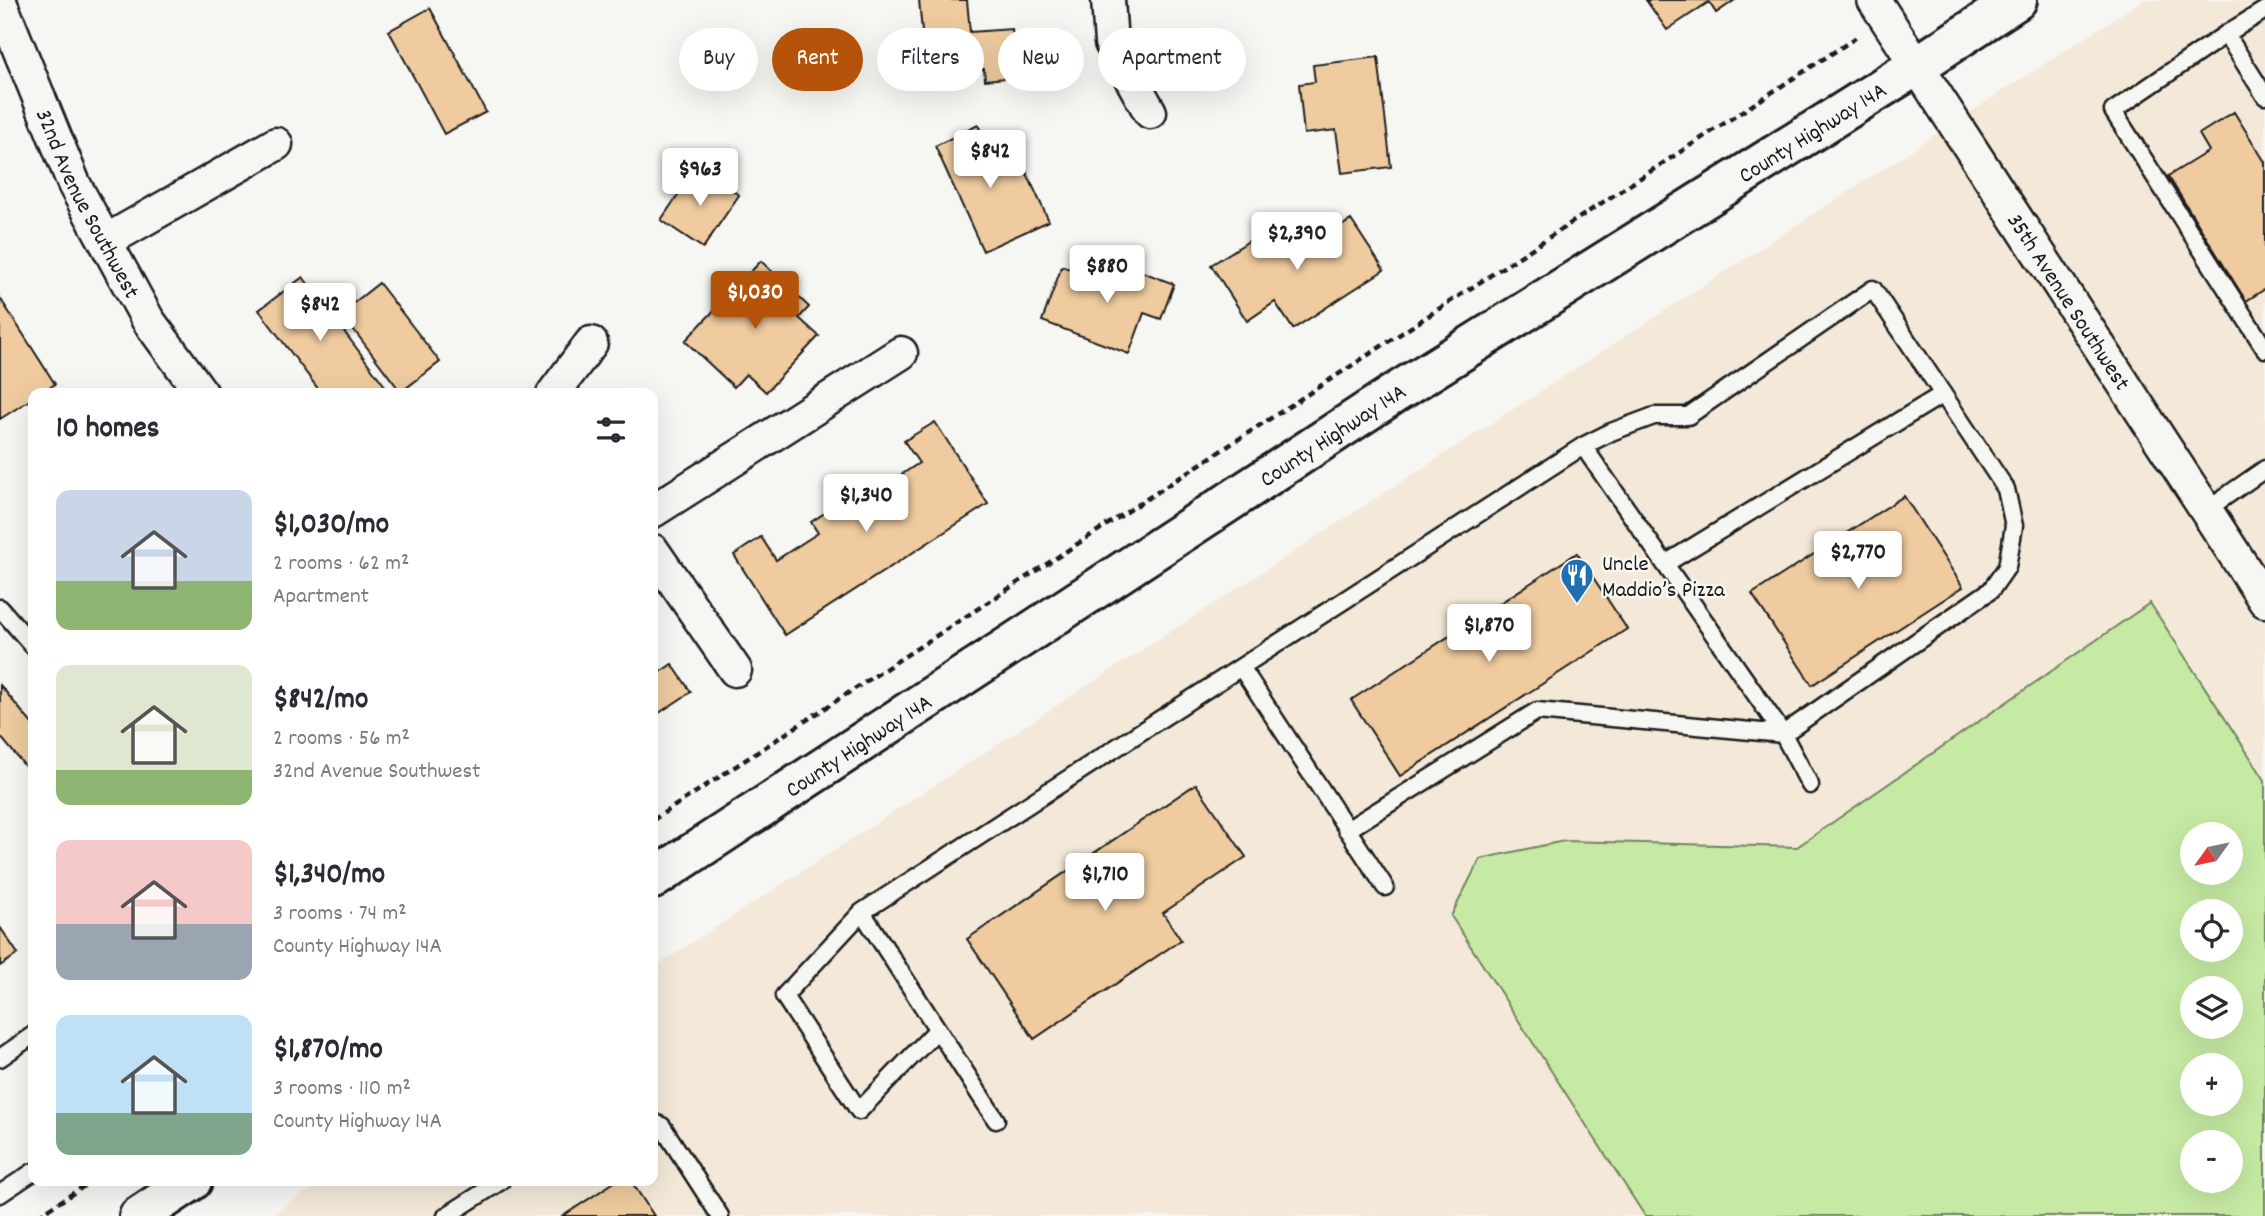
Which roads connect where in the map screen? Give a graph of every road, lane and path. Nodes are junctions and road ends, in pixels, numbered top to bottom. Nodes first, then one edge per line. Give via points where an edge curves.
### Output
1 (1108, 0) edge
2 (1874, 0) edge
3 (2017, 0) edge
4 (0, 2) edge
5 (2265, 10) edge
6 (2226, 34) junction
7 (1844, 45) dead end
8 (1918, 65) junction
9 (2265, 96) edge
10 (1150, 112) dead end
11 (276, 144) dead end
12 (107, 241) junction
13 (591, 343) dead end
14 (2265, 349) edge
15 (901, 353) dead end
16 (198, 388) edge
17 (557, 388) edge
18 (1943, 394) junction
19 (1583, 446) junction
20 (2265, 469) edge
21 (658, 508) edge
22 (2206, 510) junction
23 (658, 558) edge
24 (1665, 564) junction
25 (2265, 601) edge
26 (0, 608) edge
27 (28, 640) edge
28 (1241, 667) junction
29 (735, 670) dead end
30 (1783, 734) junction
31 (1810, 785) dead end
32 (658, 817) edge
33 (1347, 830) junction
34 (658, 876) edge
35 (1385, 887) dead end
36 (862, 912) junction
37 (937, 1030) junction
38 (28, 1038) edge
39 (0, 1058) edge
40 (996, 1120) dead end
41 (658, 1124) edge
42 (28, 1175) edge
43 (84, 1186) edge
44 (184, 1186) edge
45 (493, 1186) edge
46 (0, 1194) edge
47 (38, 1216) edge
48 (139, 1216) edge
49 (446, 1216) edge
50 (720, 1216) edge

1 - 10 street via 1111,43
2 - 8 street, 35th Avenue Southwest
3 - 8 main road, County Highway 14A
4 - 12 street, 32nd Avenue Southwest via 74,184
5 - 6 lane
6 - 9 lane
6 - 14 lane via 2113,111
7 - 32 path
8 - 22 street, 35th Avenue Southwest
8 - 34 main road, County Highway 14A via 1392,394
11 - 12 street
12 - 16 street, 32nd Avenue Southwest via 148,320
13 - 17 street
15 - 21 street
18 - 19 lane via 1873,289 1688,415 1654,416
18 - 24 lane
18 - 30 lane via 2006,489 2014,526 2007,567 1991,590
19 - 24 lane
19 - 28 lane
20 - 22 lane
22 - 25 street, 35th Avenue Southwest
23 - 29 street
24 - 30 lane
26 - 27 lane
28 - 33 lane
28 - 36 lane
30 - 31 lane
30 - 33 lane via 1537,711
33 - 35 lane
36 - 37 lane
36 - 37 lane via 784,996 859,1111
37 - 40 lane
38 - 39 lane
41 - 50 lane
42 - 46 lane
43 - 47 path
44 - 48 main road
45 - 49 lane

